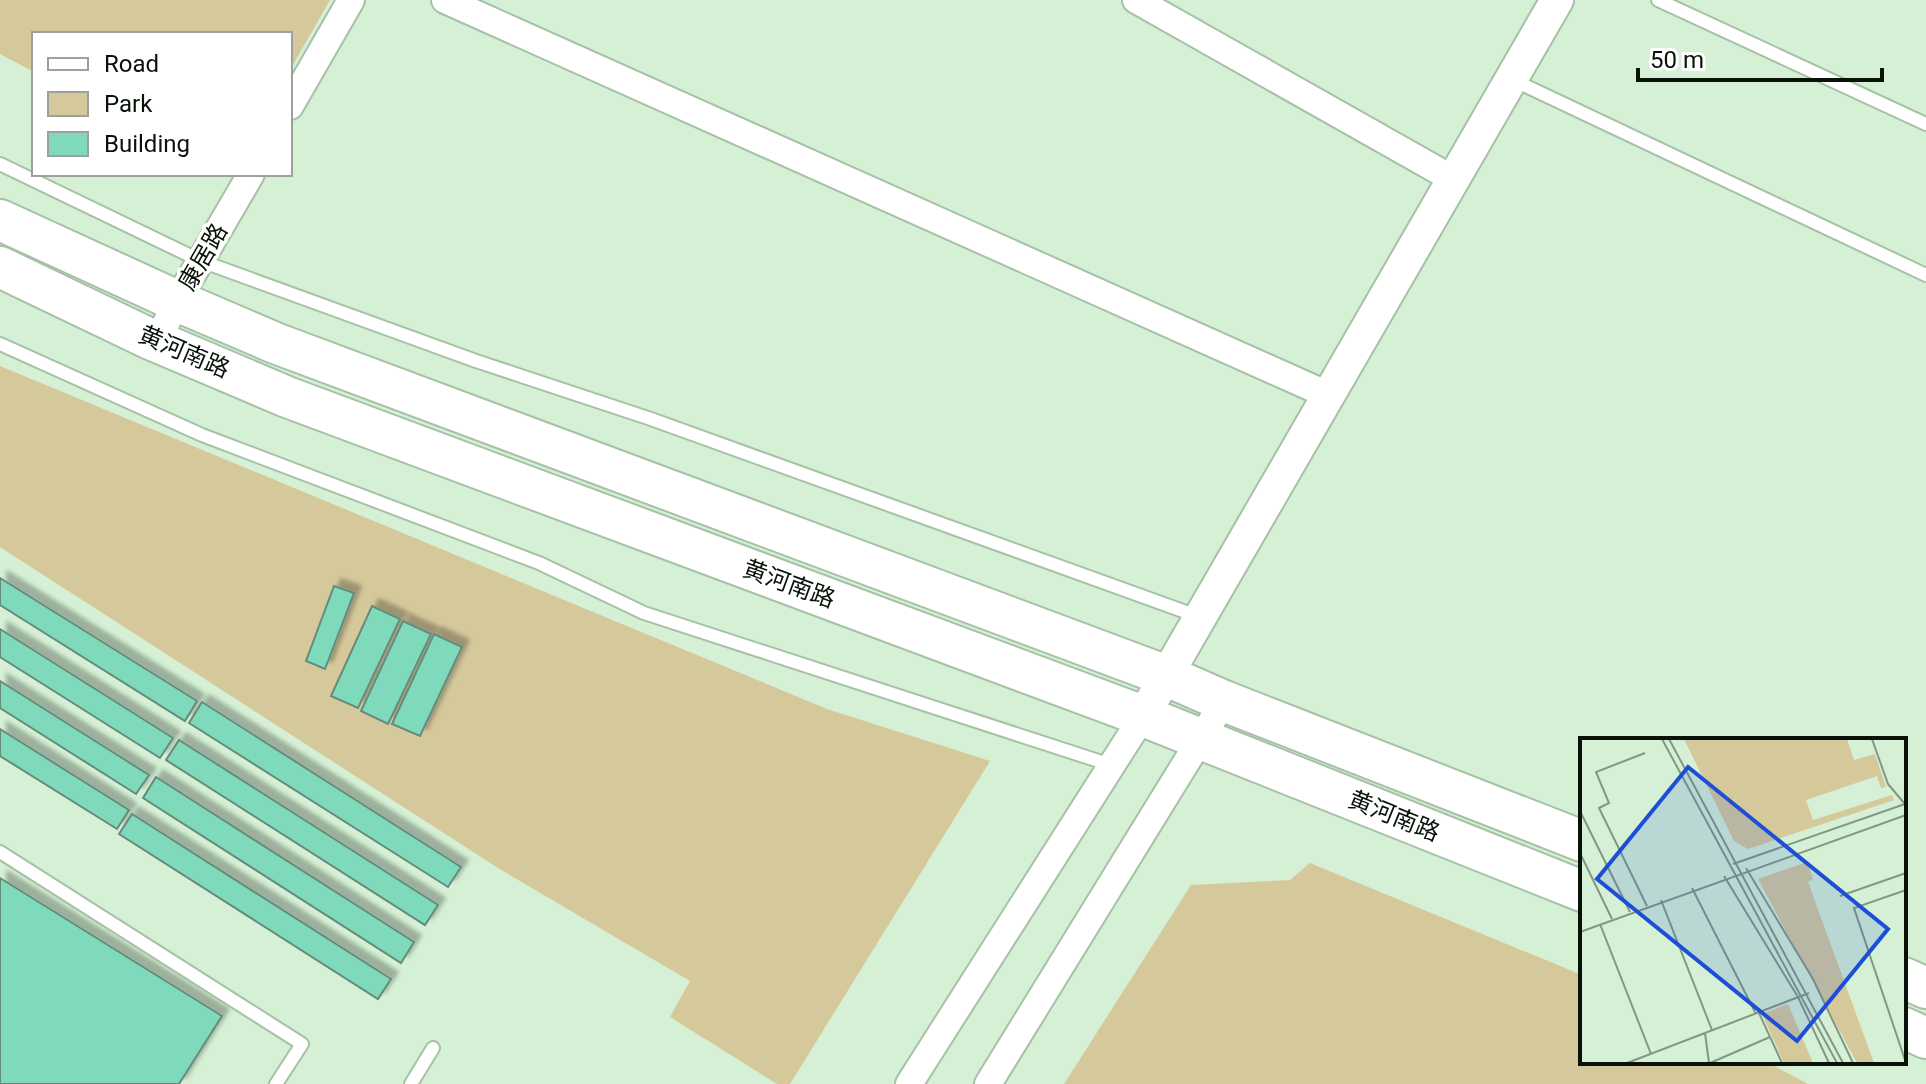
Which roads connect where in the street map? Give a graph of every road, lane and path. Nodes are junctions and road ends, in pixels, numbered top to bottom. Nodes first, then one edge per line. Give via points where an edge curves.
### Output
1 (351, 0) edge
2 (445, 0) edge
3 (1136, 0) edge
4 (1557, 0) edge
5 (1658, 0) edge
6 (1511, 79) junction
7 (292, 103) edge
8 (1926, 124) edge
9 (0, 164) edge
10 (250, 176) edge
11 (1453, 179) junction
12 (0, 220) edge
13 (201, 261) junction
14 (0, 267) edge
15 (1926, 275) edge
16 (177, 301) junction
17 (157, 342) junction
18 (0, 344) edge
19 (1328, 395) junction
20 (1200, 617) junction
21 (1167, 676) junction
22 (1224, 701) junction
23 (1143, 716) junction
24 (1202, 739) junction
25 (1111, 765) junction
26 (1580, 840) edge
27 (0, 852) edge
28 (1580, 890) edge
29 (1906, 979) edge
30 (1926, 988) edge
31 (1906, 1029) edge
32 (1926, 1038) edge
33 (433, 1048) dead end
34 (276, 1084) edge
35 (411, 1084) edge
36 (909, 1084) edge
37 (988, 1084) edge

1 - 7 street
2 - 19 street
3 - 11 street
4 - 6 street
5 - 8 lane
6 - 11 street
6 - 15 lane
9 - 13 lane
10 - 13 street, 康居路
11 - 19 street
12 - 16 main road, 黄河南路
13 - 16 street, 康居路
13 - 20 lane
14 - 17 main road, 黄河南路
16 - 17 street, 康居路
16 - 21 main road, 黄河南路 via 275,343
17 - 23 main road, 黄河南路 via 287,397
18 - 25 lane via 202,435 539,563 644,613
19 - 20 street
20 - 21 street
21 - 22 main road, 黄河南路
21 - 23 street
22 - 24 street
22 - 26 main road, 黄河南路
23 - 24 main road, 黄河南路
23 - 25 street
24 - 28 main road, 黄河南路
24 - 37 street
25 - 36 street
27 - 34 lane via 302,1044
29 - 30 main road
31 - 32 main road
33 - 35 lane

